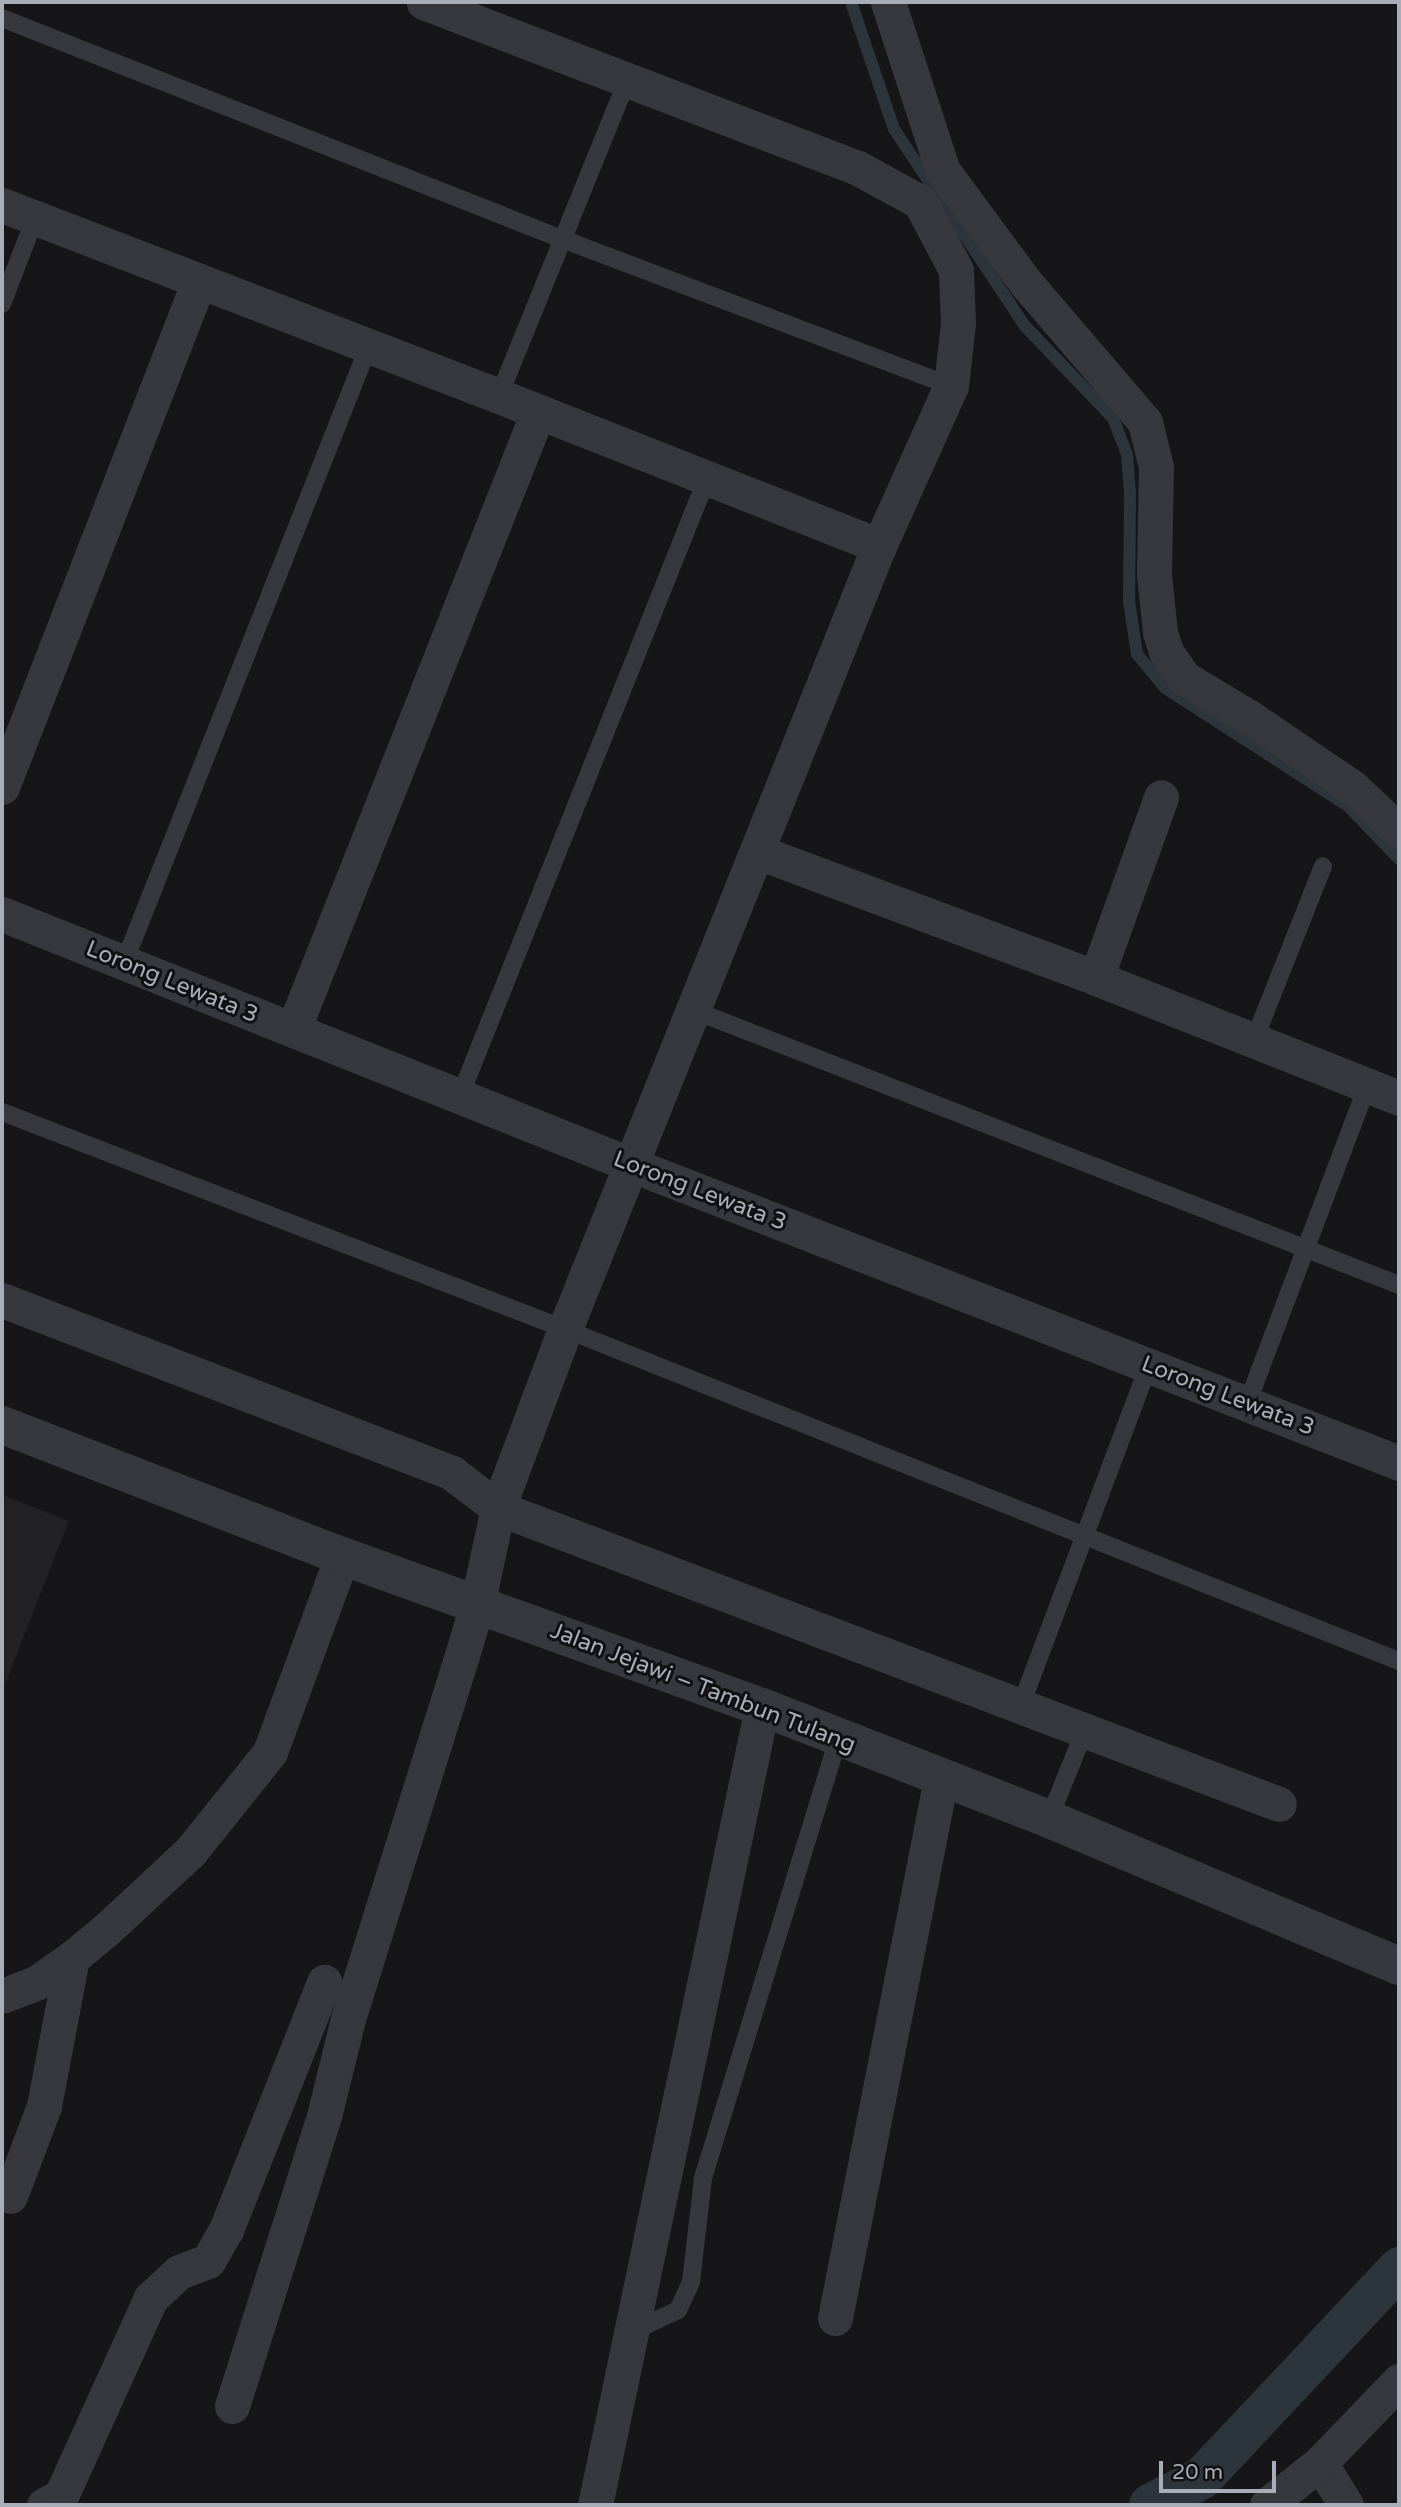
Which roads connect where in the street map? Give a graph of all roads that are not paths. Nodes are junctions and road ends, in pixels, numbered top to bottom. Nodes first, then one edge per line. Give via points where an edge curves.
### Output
1 (425, 2) edge
2 (888, 2) edge
3 (2, 18) edge
4 (628, 78) junction
5 (2, 205) edge
6 (35, 218) junction
7 (562, 239) junction
8 (200, 281) junction
9 (2, 304) edge
10 (369, 345) junction
11 (951, 386) junction
12 (499, 396) junction
13 (538, 412) junction
14 (707, 478) junction
15 (879, 547) junction
16 (2, 787) edge
17 (1161, 797) dead end
18 (1399, 831) edge
19 (758, 852) junction
20 (1323, 866) dead end
21 (2, 914) edge
22 (124, 963) junction
23 (1096, 978) junction
24 (693, 1010) junction
25 (293, 1030) junction
26 (1253, 1043) junction
27 (1367, 1086) junction
28 (460, 1096) junction
29 (1399, 1098) edge
30 (2, 1112) edge
31 (632, 1165) junction
32 (1307, 1249) junction
33 (1399, 1285) edge
34 (2, 1300) edge
35 (565, 1329) junction
36 (1149, 1366) junction
37 (1247, 1404) junction
38 (2, 1425) edge
39 (1399, 1463) edge
40 (498, 1508) junction
41 (1082, 1538) junction
42 (342, 1556) junction
43 (477, 1605) junction
44 (1399, 1661) edge
45 (1021, 1705) junction
46 (762, 1707) junction
47 (1085, 1730) junction
48 (838, 1739) junction
49 (941, 1777) junction
50 (1279, 1804) dead end
51 (1049, 1819) junction
52 (72, 1958) junction
53 (1399, 1966) edge
54 (324, 1982) dead end
55 (2, 1996) edge
56 (10, 2196) dead end
57 (835, 2318) dead end
58 (634, 2331) junction
59 (1399, 2381) edge
60 (232, 2406) dead end
61 (1320, 2463) junction
62 (44, 2505) edge
63 (595, 2505) edge
64 (1267, 2505) edge
65 (1346, 2505) edge

1 - 4 street
2 - 18 street via 943,171 1025,282 1145,422 1156,467 1154,575 1166,652 1184,678 1352,787
3 - 7 lane
4 - 7 lane
4 - 11 street via 858,169 920,202 956,270 958,323
5 - 6 street
6 - 8 street
6 - 9 lane
7 - 11 lane
7 - 12 lane
8 - 10 street
8 - 16 street
10 - 12 street
10 - 22 lane
11 - 15 street
12 - 13 street
13 - 14 street
13 - 25 street
14 - 15 street
14 - 28 lane
15 - 19 street
17 - 23 street
19 - 23 street
19 - 24 street
20 - 26 lane
21 - 22 street, Lorong Lewata 3
22 - 25 street, Lorong Lewata 3
23 - 26 street
24 - 31 street
24 - 32 lane
25 - 28 street, Lorong Lewata 3
26 - 27 street
27 - 29 street
27 - 32 lane
28 - 31 street, Lorong Lewata 3
30 - 35 lane
31 - 35 street
31 - 36 street, Lorong Lewata 3
32 - 33 lane
32 - 37 lane
34 - 40 street via 452,1473
35 - 40 street
35 - 41 lane
36 - 37 street, Lorong Lewata 3
36 - 41 lane
37 - 39 street, Lorong Lewata 3
38 - 42 street, Jalan Jejawi – Tambun Tulang
40 - 43 street
40 - 45 street
41 - 44 lane
41 - 45 lane
42 - 43 street, Jalan Jejawi – Tambun Tulang
42 - 52 street via 270,1752 190,1852
43 - 46 street, Jalan Jejawi – Tambun Tulang
43 - 60 street
45 - 47 street
46 - 48 street, Jalan Jejawi – Tambun Tulang
46 - 58 street
47 - 50 street
47 - 51 lane
48 - 49 street, Jalan Jejawi – Tambun Tulang
48 - 58 lane via 703,2178 691,2282 677,2310
49 - 51 street, Jalan Jejawi – Tambun Tulang
49 - 57 street
51 - 53 street, Jalan Jejawi – Tambun Tulang
52 - 55 street via 36,1983
52 - 56 street via 44,2106
54 - 62 street via 226,2230 208,2260 179,2272 151,2298 61,2497
58 - 63 street
59 - 61 street
61 - 64 street
61 - 65 street

